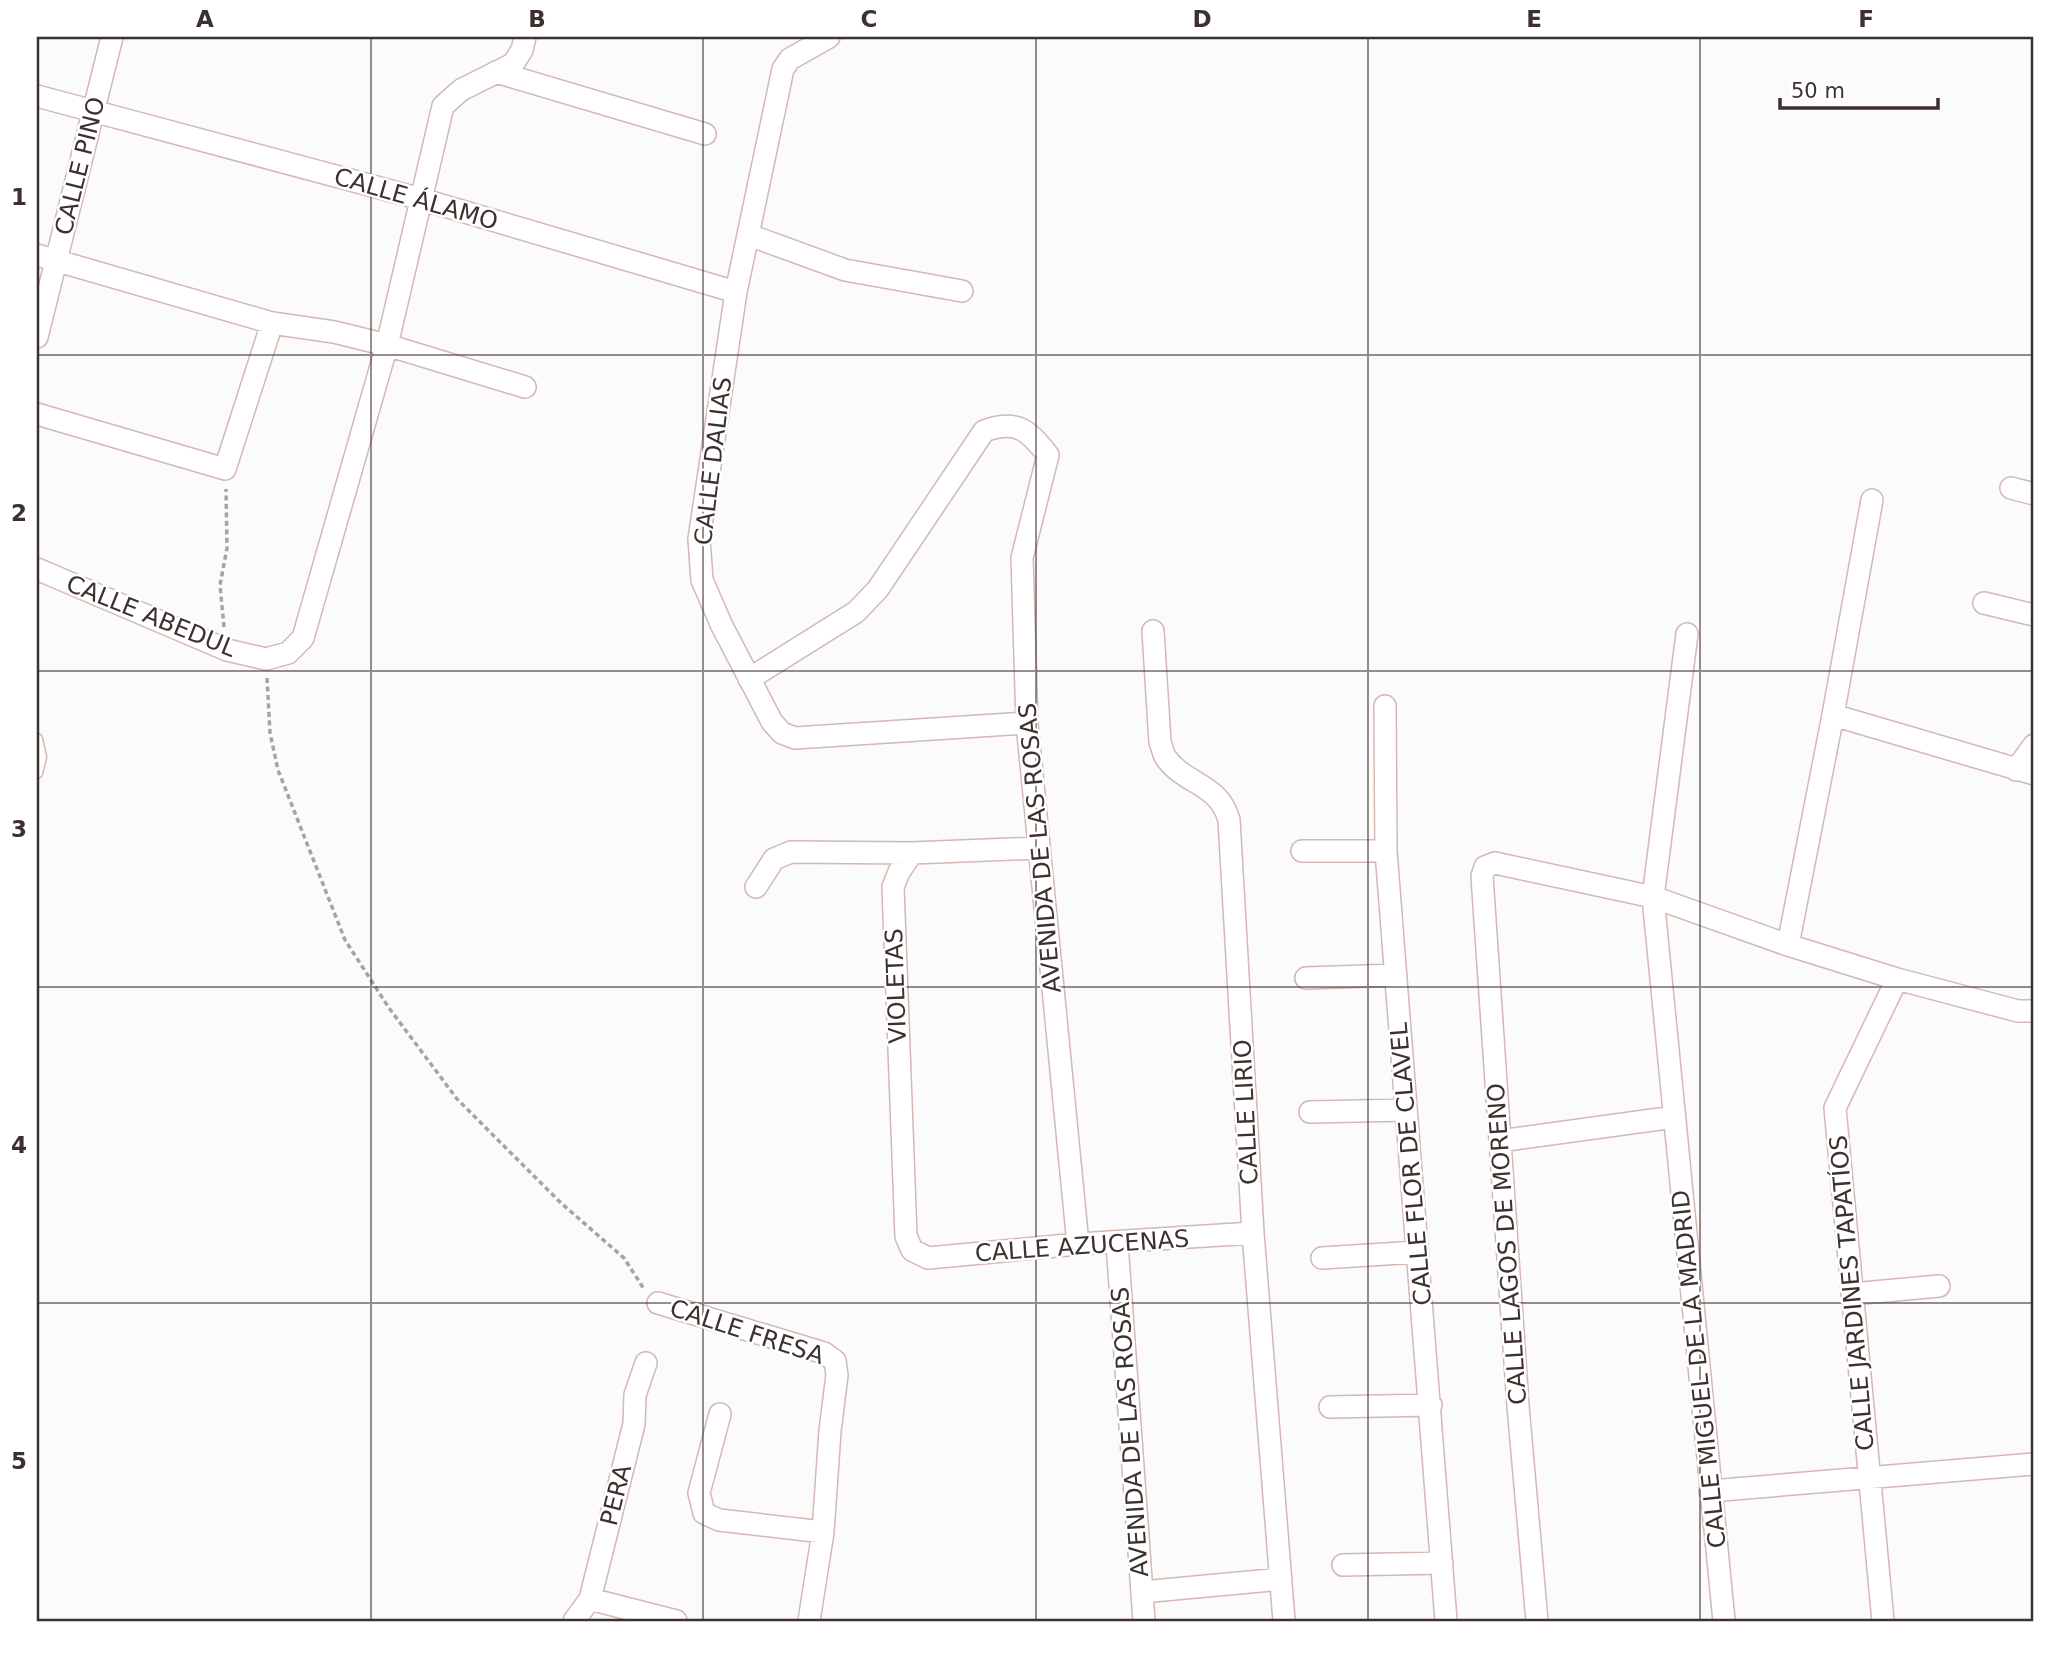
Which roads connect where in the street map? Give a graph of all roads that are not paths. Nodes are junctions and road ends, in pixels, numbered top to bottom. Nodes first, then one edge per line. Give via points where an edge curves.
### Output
1 (112, 37) edge
2 (525, 37) edge
3 (829, 37) edge
4 (496, 72) junction
5 (37, 96) edge
6 (94, 110) junction
7 (705, 134) dead end
8 (421, 199) junction
9 (749, 234) junction
10 (46, 257) edge
11 (962, 291) dead end
12 (736, 292) junction
13 (272, 323) junction
14 (37, 337) edge
15 (387, 345) junction
16 (525, 387) dead end
17 (37, 414) edge
18 (2011, 488) dead end
19 (2034, 494) edge
20 (1872, 500) dead end
21 (37, 569) edge
22 (1984, 603) dead end
23 (2034, 615) edge
24 (1153, 631) dead end
25 (1688, 634) dead end
26 (749, 679) junction
27 (1385, 706) dead end
28 (1833, 715) junction
29 (1027, 723) junction
30 (37, 739) edge
31 (2034, 746) edge
32 (2025, 772) edge
33 (37, 773) edge
34 (1039, 848) junction
35 (1302, 851) dead end
36 (1386, 851) junction
37 (912, 853) junction
38 (756, 887) dead end
39 (1653, 897) junction
40 (1788, 944) junction
41 (1396, 975) junction
42 (1306, 978) dead end
43 (1897, 979) junction
44 (2034, 1011) edge
45 (1406, 1111) junction
46 (1310, 1112) dead end
47 (1674, 1117) junction
48 (1500, 1141) junction
49 (1253, 1233) junction
50 (1116, 1243) junction
51 (1078, 1244) junction
52 (912, 1251) joint
53 (1417, 1252) junction
54 (1322, 1258) dead end
55 (1939, 1286) dead end
56 (1852, 1294) junction
57 (658, 1303) road end
58 (646, 1363) dead end
59 (1431, 1405) junction
60 (1330, 1407) dead end
61 (720, 1415) dead end
62 (2034, 1464) edge
63 (1868, 1477) junction
64 (1710, 1491) junction
65 (823, 1532) junction
66 (1442, 1563) junction
67 (1343, 1565) dead end
68 (1281, 1578) junction
69 (1142, 1592) junction
70 (590, 1599) junction
71 (574, 1621) edge
72 (676, 1621) edge
73 (809, 1621) edge
74 (1144, 1621) edge
75 (1284, 1621) edge
76 (1446, 1621) edge
77 (1537, 1621) edge
78 (1724, 1621) edge
79 (1883, 1621) edge

1 - 6 street, CALLE PINO
2 - 4 street via 513,64
3 - 9 street, CALLE DALIAS via 790,59 783,69
4 - 7 street
4 - 8 street via 461,90 443,106
5 - 6 street, CALLE ÁLAMO
6 - 8 street, CALLE ÁLAMO
6 - 10 street, CALLE PINO
8 - 12 street, CALLE ÁLAMO
8 - 15 street
9 - 11 street via 845,270
9 - 12 street, CALLE DALIAS
10 - 13 street
10 - 14 street, CALLE PINO
12 - 26 street, CALLE DALIAS via 699,539 702,580
13 - 15 street
13 - 17 street via 225,469
15 - 16 street
15 - 21 street, CALLE ABEDUL via 303,638 288,653 266,659 227,650
18 - 19 street
20 - 28 street
22 - 23 street
24 - 49 street, CALLE LIRIO via 1160,742 1166,757 1215,795 1225,805 1229,820
25 - 39 street, CALLE MIGUEL DE LA MADRID
26 - 29 street, CALLE DALIAS via 772,722 795,738
26 - 29 street, AVENIDA DE LAS ROSAS via 856,612 878,589 985,431 1013,425 1034,438 1048,455 1022,558
27 - 36 street, CALLE FLOR DE CLAVEL
28 - 32 street
28 - 40 street
29 - 34 street, AVENIDA DE LAS ROSAS
30 - 33 lane via 41,757
31 - 32 street
34 - 37 street
34 - 51 street, AVENIDA DE LAS ROSAS
35 - 36 street
36 - 41 street, CALLE FLOR DE CLAVEL
37 - 38 street via 790,852 774,859
37 - 52 street, VIOLETAS via 892,887 906,1236
39 - 40 street
39 - 47 street, CALLE MIGUEL DE LA MADRID
39 - 48 street, CALLE LAGOS DE MORENO via 1495,863 1485,867
40 - 43 street
41 - 42 street
41 - 45 street, CALLE FLOR DE CLAVEL
43 - 44 street via 2018,1011
43 - 56 street, CALLE JARDINES TAPATÍOS via 1835,1108
45 - 46 street
45 - 53 street, CALLE FLOR DE CLAVEL
47 - 48 street
47 - 64 street, CALLE MIGUEL DE LA MADRID
48 - 77 street, CALLE LAGOS DE MORENO
49 - 50 street, CALLE AZUCENAS
49 - 68 street, CALLE LIRIO
50 - 51 street, CALLE AZUCENAS
50 - 69 street, AVENIDA DE LAS ROSAS
51 - 52 street, CALLE AZUCENAS via 928,1258
53 - 54 street
53 - 59 street, CALLE FLOR DE CLAVEL
55 - 56 street
56 - 63 street, CALLE JARDINES TAPATÍOS
57 - 65 street, CALLE FRESA via 824,1353 835,1361
58 - 70 street, PERA
59 - 60 street
59 - 66 street, CALLE FLOR DE CLAVEL
61 - 65 street via 699,1493 704,1513 719,1520
62 - 63 street
63 - 64 street
63 - 79 street, CALLE JARDINES TAPATÍOS
64 - 78 street, CALLE MIGUEL DE LA MADRID
65 - 73 street
66 - 67 street
66 - 76 street, CALLE FLOR DE CLAVEL
68 - 69 street
68 - 75 street, CALLE LIRIO
69 - 74 street, AVENIDA DE LAS ROSAS
70 - 71 street, PERA
70 - 72 street

